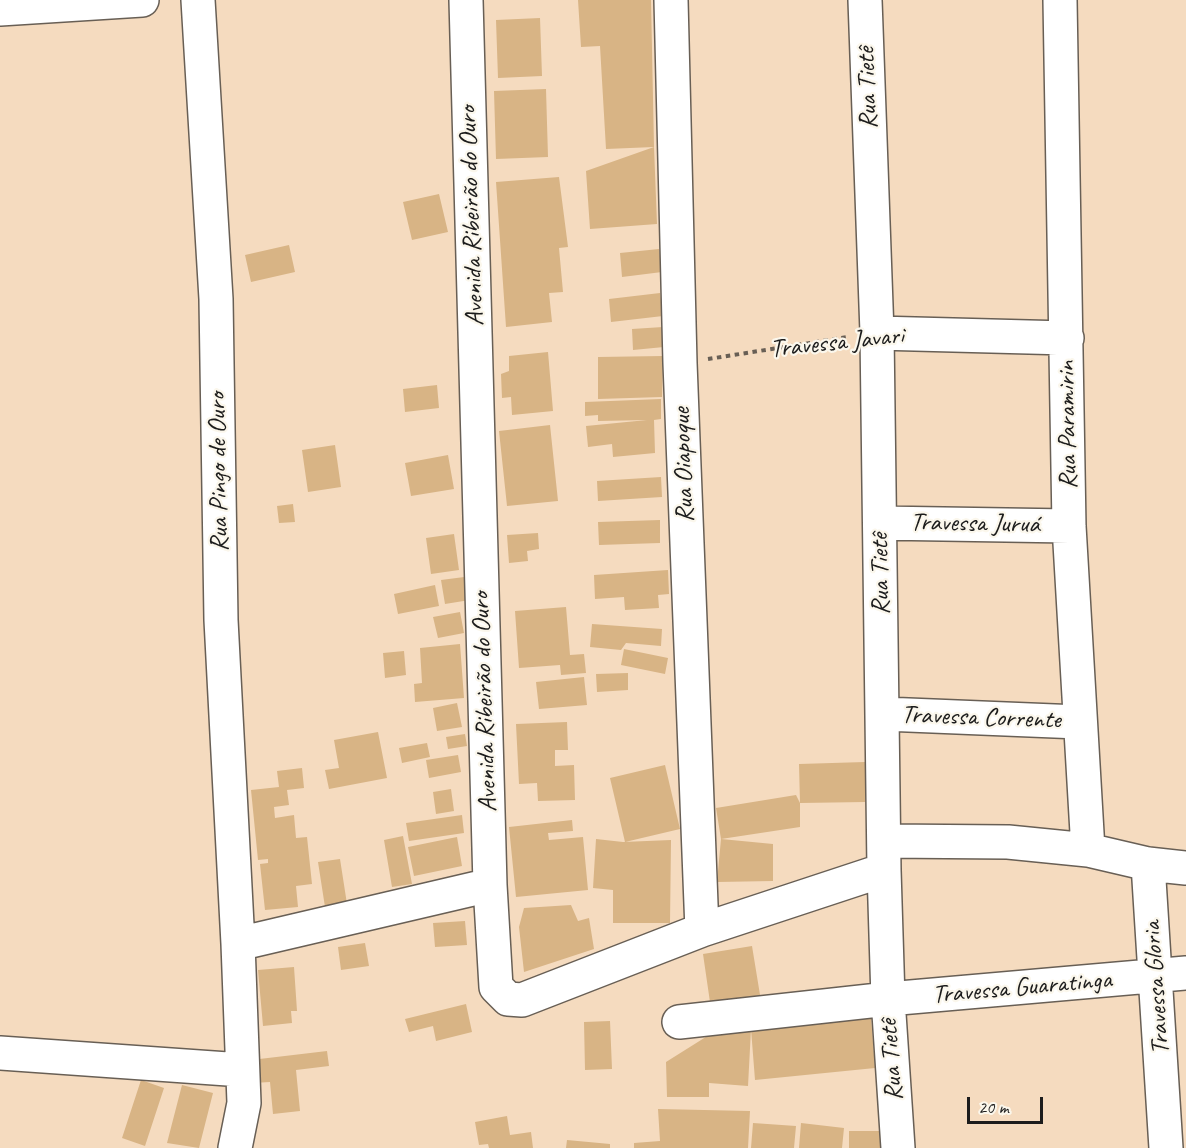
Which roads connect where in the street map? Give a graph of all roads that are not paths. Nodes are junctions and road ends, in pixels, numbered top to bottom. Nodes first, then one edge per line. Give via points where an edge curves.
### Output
1 (142, 0) edge
2 (198, 0) edge
3 (466, 0) edge
4 (671, 0) edge
5 (865, 0) edge
6 (1060, 0) edge
7 (0, 9) edge
8 (877, 333) junction
9 (1067, 338) junction
10 (880, 523) junction
11 (1069, 526) junction
12 (884, 714) junction
13 (1079, 722) junction
14 (1088, 850) junction
15 (885, 855) junction
16 (1148, 864) junction
17 (1186, 868) edge
18 (489, 885) junction
19 (702, 930) junction
20 (238, 944) junction
21 (1171, 975) edge
22 (888, 999) junction
23 (679, 1022) dead end
24 (0, 1053) edge
25 (242, 1070) junction
26 (235, 1148) edge
27 (897, 1148) edge
28 (1166, 1148) edge

1 - 7 street
2 - 20 street, Rua Pingo de Ouro via 216,299 221,620
3 - 18 street, Avenida Ribeirão do Ouro
4 - 19 street, Rua Oiapoque via 680,363
5 - 8 street, Rua Tietê
6 - 9 street, Rua Paramirin
8 - 9 street, Travessa Javari
8 - 10 street, Rua Tietê
9 - 11 street, Rua Paramirin
10 - 11 street, Travessa Juruá
10 - 12 street, Rua Tietê
11 - 13 street, Rua Paramirin
12 - 13 street, Travessa Corrente
12 - 15 street, Rua Tietê
13 - 14 street, Rua Paramirin
14 - 15 street, Avenida Ribeirão do Ouro via 1008,842
14 - 16 street, Avenida Ribeirão do Ouro
15 - 19 street, Avenida Ribeirão do Ouro
15 - 22 street, Rua Tietê
16 - 17 street, Avenida Ribeirão do Ouro
16 - 21 street, Travessa Gloria
18 - 19 street, Avenida Ribeirão do Ouro via 496,987 508,999 522,1000
18 - 20 street
20 - 25 street, Rua Pingo de Ouro
21 - 22 street, Travessa Guaratinga
21 - 28 street, Travessa Gloria
22 - 23 street, Travessa Guaratinga
22 - 27 street, Rua Tietê
24 - 25 street
25 - 26 street, Rua Pingo de Ouro via 244,1103

